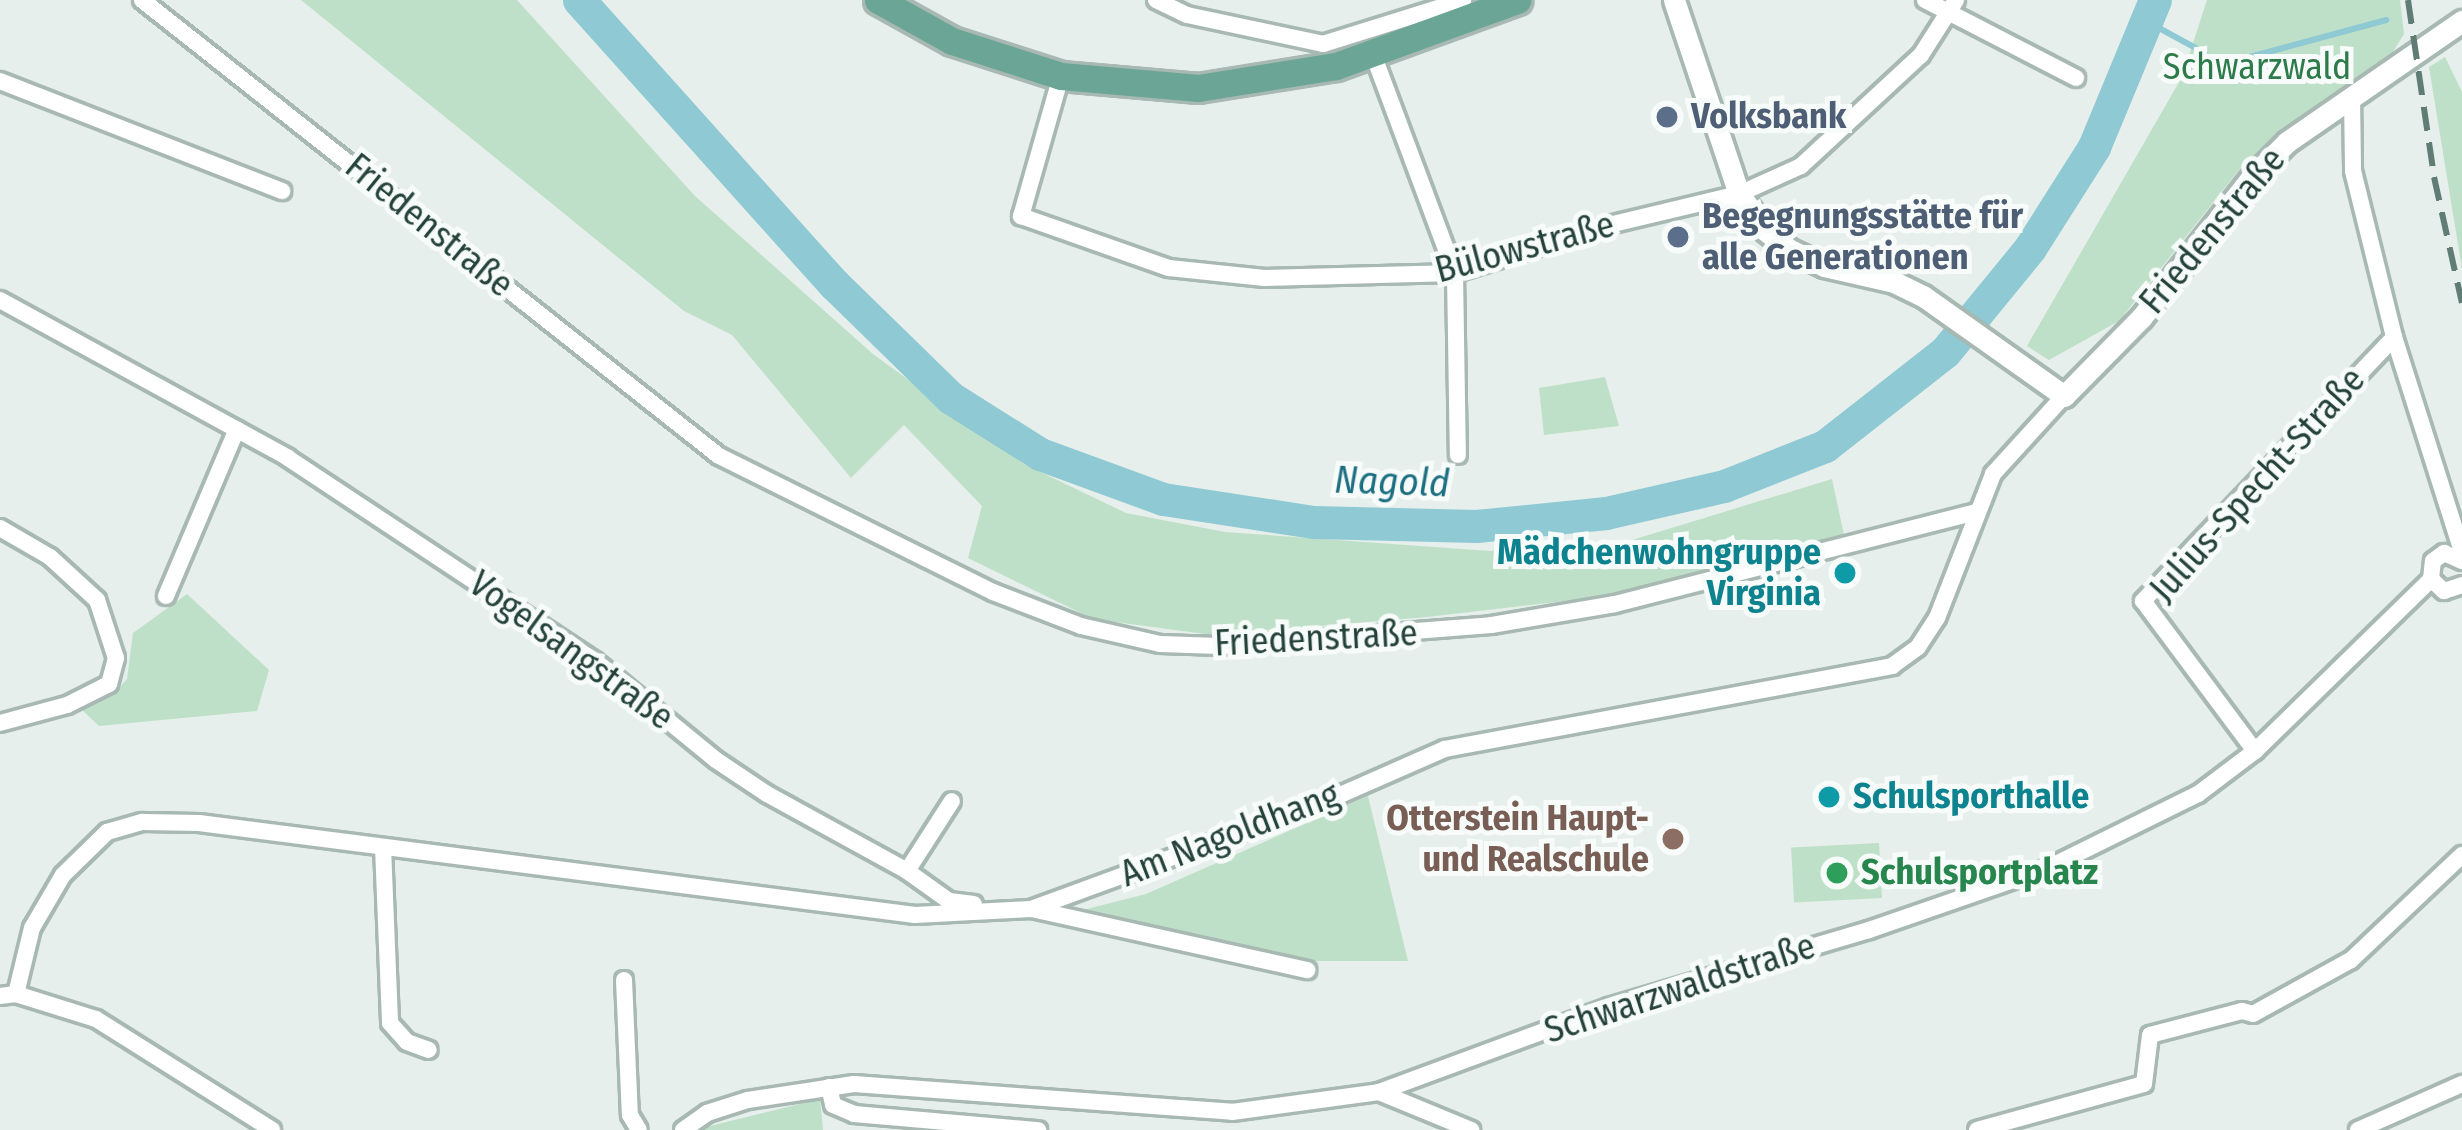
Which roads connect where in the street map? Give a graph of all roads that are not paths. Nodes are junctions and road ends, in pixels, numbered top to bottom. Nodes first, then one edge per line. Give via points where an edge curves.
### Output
1 (142, 0) edge
2 (878, 0) edge
3 (1156, 0) edge
4 (1463, 0) edge
5 (1517, 0) edge
6 (1674, 0) edge
7 (1925, 0) edge
8 (1953, 6) edge
9 (2462, 20) edge
10 (1373, 54) junction
11 (1060, 76) junction
12 (2076, 78) dead end
13 (0, 81) edge
14 (2352, 95) junction
15 (282, 191) dead end
16 (1739, 194) junction
17 (1456, 273) junction
18 (0, 300) edge
19 (2394, 338) junction
20 (2064, 396) junction
21 (237, 429) junction
22 (1457, 455) dead end
23 (1975, 512) junction
24 (0, 528) edge
25 (2462, 551) edge
26 (2462, 561) edge
27 (2431, 579) junction
28 (2462, 585) edge
29 (166, 596) dead end
30 (0, 723) edge
31 (2255, 751) junction
32 (952, 801) dead end
33 (383, 847) junction
34 (2462, 855) edge
35 (908, 871) junction
36 (1031, 909) junction
37 (1307, 970) dead end
38 (624, 980) dead end
39 (8, 995) edge
40 (429, 1050) dead end
41 (2462, 1084) edge
42 (829, 1087) junction
43 (1379, 1092) junction
44 (272, 1130) edge
45 (639, 1130) edge
46 (682, 1130) edge
47 (1038, 1130) edge
48 (1471, 1130) edge
49 (1977, 1130) edge
50 (2358, 1130) edge

1 - 23 street, Friedenstraße via 719,456 993,592 1101,632 1220,646 1491,625 1615,604
2 - 11 main road via 952,40
3 - 4 street via 1187,15 1323,44
5 - 10 main road
6 - 16 street
7 - 8 street
8 - 12 street
8 - 16 street, Bülowstraße via 1921,55 1854,120 1801,166
9 - 14 street, Friedenstraße
10 - 11 main road via 1234,86
10 - 17 street
11 - 17 street, Bülowstraße via 1021,216 1169,268 1264,278
13 - 15 street
14 - 19 street via 2353,171
14 - 20 street, Friedenstraße via 2251,178 2141,318
16 - 17 street, Bülowstraße
16 - 20 street via 1790,250 1923,296
17 - 22 street
18 - 21 street, Vogelsangstraße
19 - 25 street
19 - 31 street, Julius-Specht-Straße via 2143,601
20 - 23 street, Friedenstraße via 2016,443
21 - 29 street
21 - 35 street, Vogelsangstraße via 596,661 767,794
23 - 36 street, Am Nagoldhang via 1937,618 1892,666 1444,749
24 - 30 street via 50,557 97,600 116,658 109,684
26 - 27 street, Schwarzwaldstraße via 2444,554 2432,561
27 - 28 street via 2444,591
27 - 31 street, Schwarzwaldstraße
31 - 43 street, Schwarzwaldstraße via 2198,794 2007,886 1609,1007
32 - 35 street
33 - 36 street, Am Nagoldhang via 915,915
33 - 39 street, Am Nagoldhang via 199,823 107,832 63,875 32,928
33 - 40 street via 390,1023
34 - 49 street via 2351,960 2253,1014 2150,1035 2144,1084
35 - 36 street, Vogelsangstraße via 949,901
36 - 37 street
38 - 45 street via 630,1115
39 - 44 street via 95,1018
41 - 50 street
42 - 43 street, Schwarzwaldstraße via 1232,1112
42 - 46 street, Schwarzwaldstraße via 748,1100
42 - 47 street via 833,1105 854,1114
43 - 48 street

